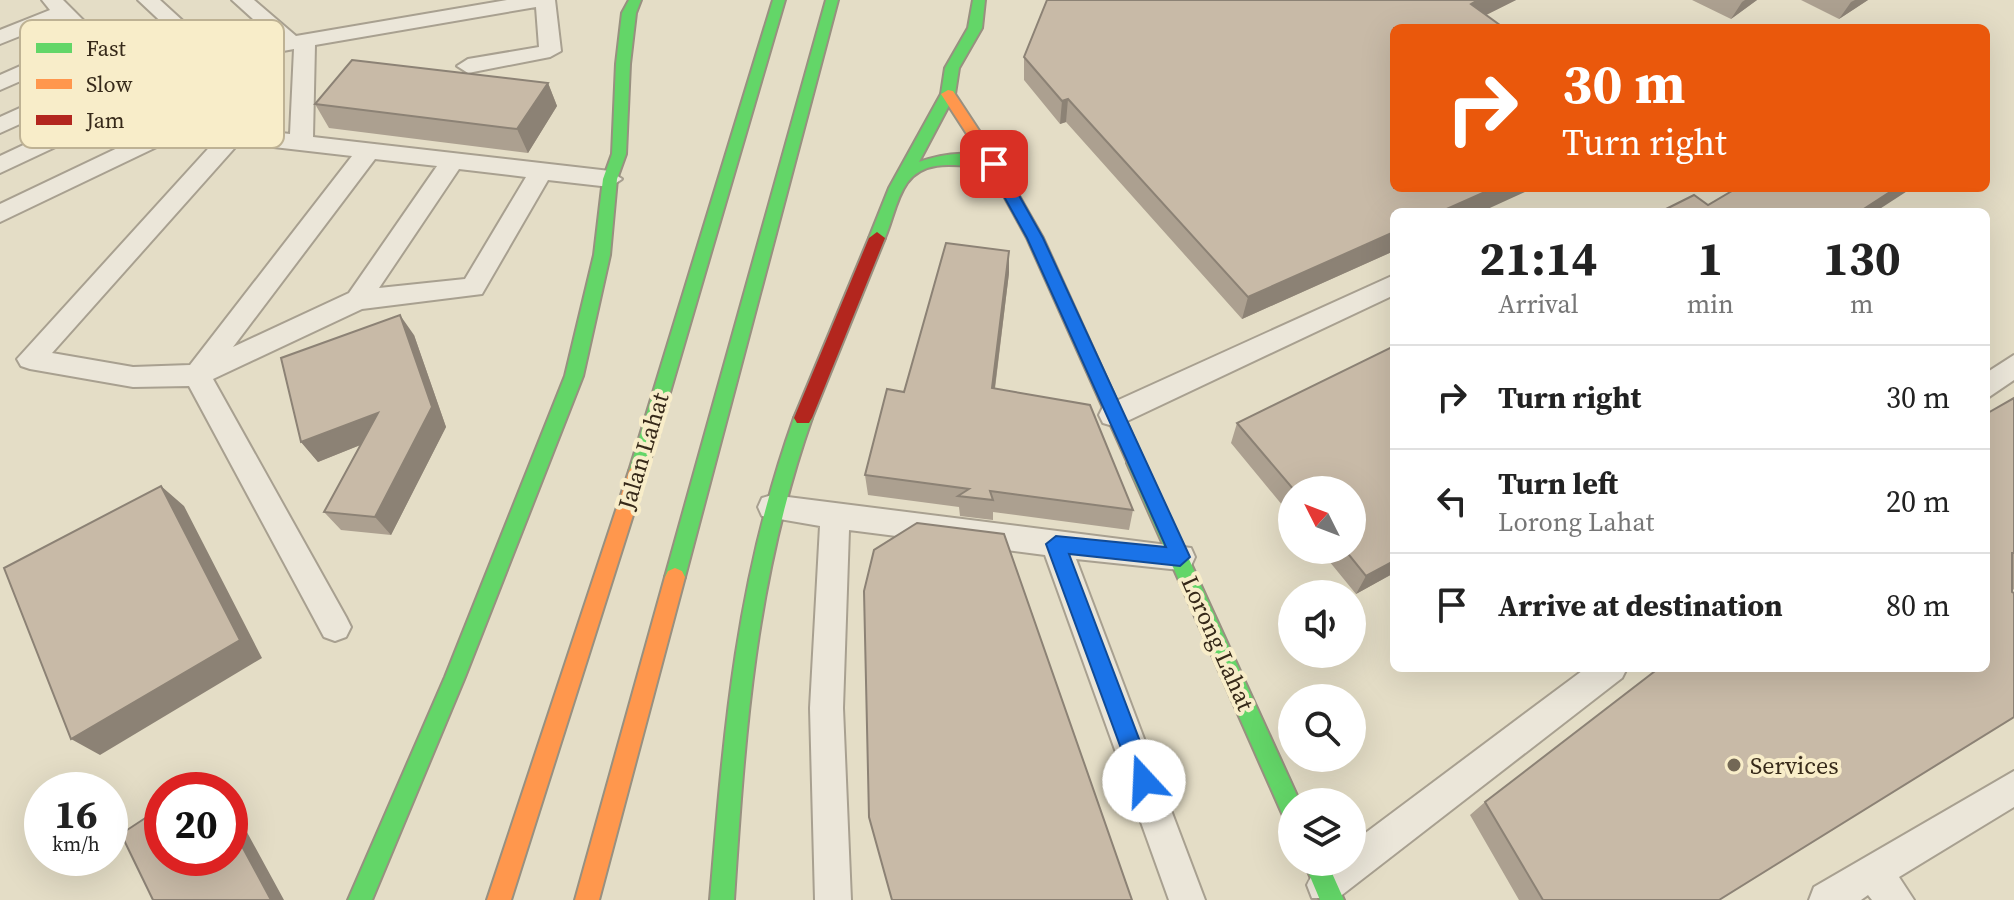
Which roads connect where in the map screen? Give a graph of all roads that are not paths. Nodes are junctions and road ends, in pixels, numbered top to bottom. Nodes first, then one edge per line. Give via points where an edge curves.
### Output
1 (148, 0) edge
2 (242, 0) edge
3 (544, 0) edge
4 (635, 0) edge
5 (764, 0) edge
6 (779, 0) edge
7 (979, 0) edge
8 (840, 4) edge
9 (58, 6) edge
10 (33, 20) edge
11 (170, 20) edge
12 (269, 20) edge
13 (20, 27) edge
14 (770, 29) junction
15 (284, 32) edge
16 (0, 38) edge
17 (298, 42) junction
18 (284, 44) edge
19 (605, 55) dead end
20 (468, 66) dead end
21 (20, 74) edge
22 (967, 80) dead end
23 (0, 83) edge
24 (948, 94) junction
25 (20, 117) edge
26 (0, 126) edge
27 (284, 143) edge
28 (301, 145) junction
29 (36, 148) edge
30 (136, 148) edge
31 (222, 148) edge
32 (368, 152) junction
33 (453, 161) junction
34 (994, 164) junction
35 (0, 165) edge
36 (541, 171) junction
37 (903, 177) junction
38 (610, 179) junction
39 (0, 214) edge
40 (1390, 286) edge
41 (358, 300) junction
42 (2014, 365) edge
43 (197, 375) junction
44 (1990, 385) edge
45 (1113, 415) junction
46 (772, 507) junction
47 (836, 516) junction
48 (1056, 544) junction
49 (1180, 557) junction
50 (335, 627) dead end
51 (1606, 672) edge
52 (1282, 788) edge
53 (2014, 788) edge
54 (1324, 882) edge
55 (1885, 887) edge
56 (360, 900) edge
57 (499, 900) edge
58 (587, 900) edge
59 (722, 900) edge
60 (833, 900) edge
61 (1187, 900) edge
62 (1827, 900) edge

1 - 11 lane
2 - 12 lane
3 - 17 lane
3 - 20 lane via 550,51
4 - 38 main road via 623,64 619,154
5 - 14 main road
6 - 14 main road, Jalan Lahat
7 - 24 main road via 975,28 952,68
8 - 58 main road via 823,36
9 - 10 lane
13 - 16 lane
14 - 57 main road, Jalan Lahat via 618,537
15 - 17 lane
17 - 18 lane
17 - 28 lane
19 - 38 main road via 604,156
21 - 23 lane
22 - 24 main road
24 - 34 main road, Lorong Lahat
24 - 37 main road
25 - 26 lane
27 - 28 lane
28 - 32 lane
29 - 35 lane
30 - 39 lane
31 - 43 lane via 30,359 133,377
32 - 33 lane
32 - 43 lane
33 - 36 lane
33 - 41 lane
34 - 37 main road via 935,156
34 - 45 main road, Lorong Lahat via 1035,238
36 - 38 lane
36 - 41 lane via 473,287
37 - 46 main road via 785,463
38 - 56 main road via 602,255 574,376
40 - 45 lane
41 - 43 lane
42 - 44 lane
43 - 50 lane
45 - 49 main road, Lorong Lahat
46 - 47 lane
46 - 59 main road via 735,737
47 - 48 lane
47 - 60 lane via 825,715
48 - 49 lane
48 - 61 lane
49 - 52 main road, Lorong Lahat
51 - 54 lane
53 - 55 lane
55 - 62 lane

